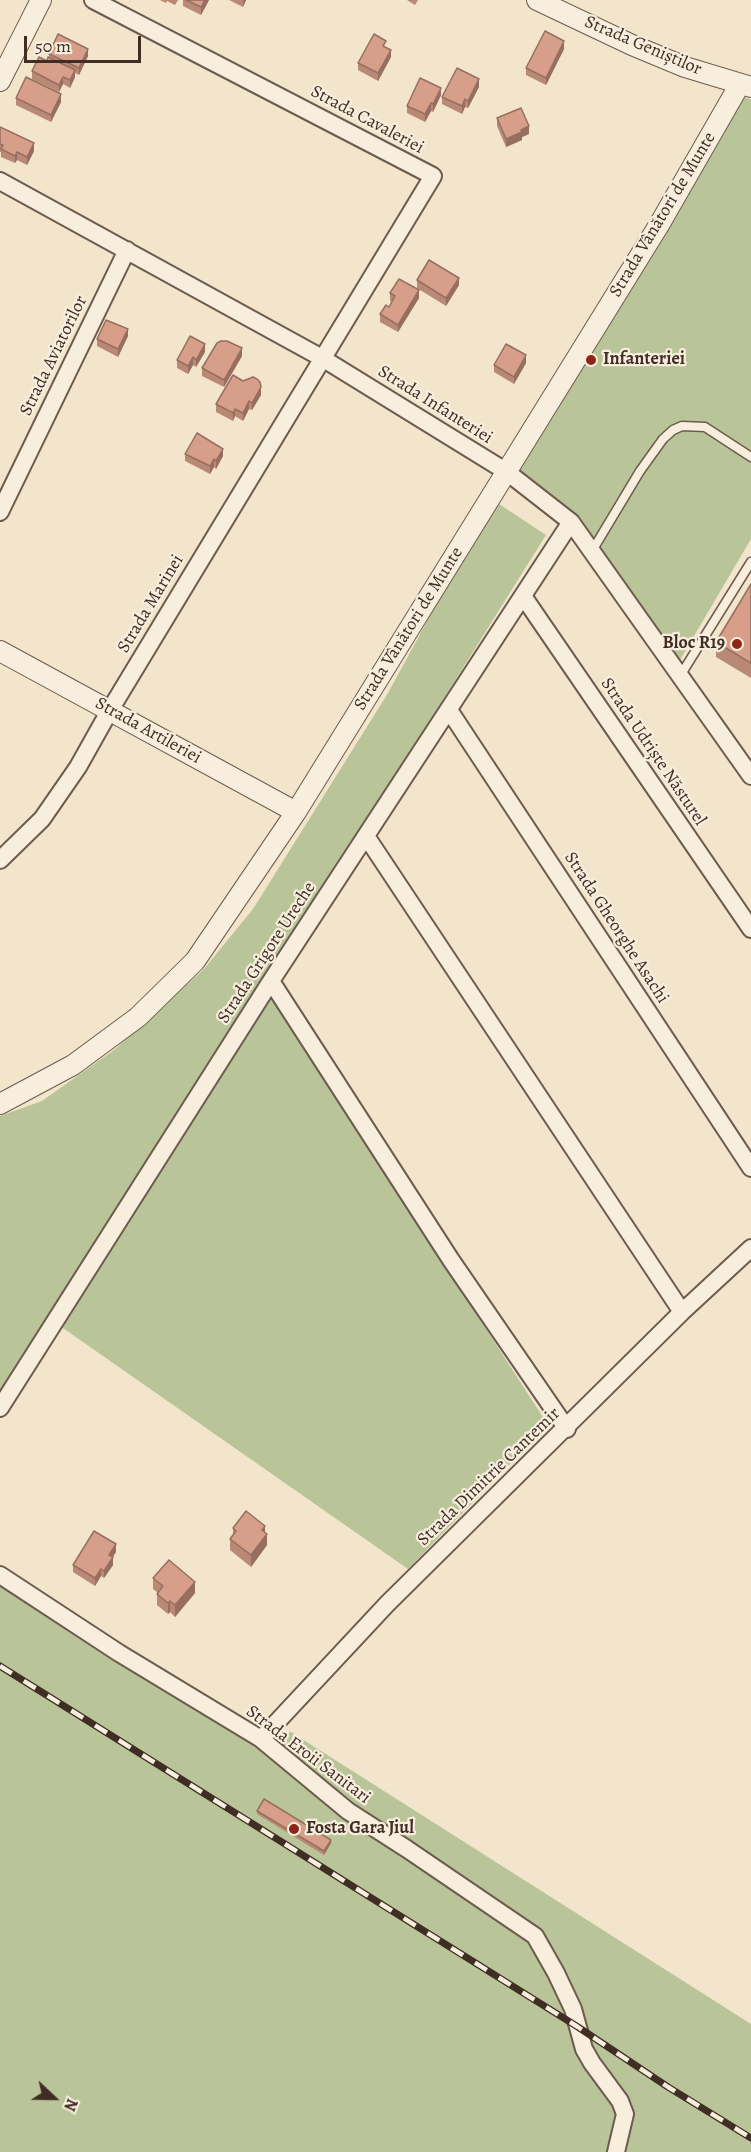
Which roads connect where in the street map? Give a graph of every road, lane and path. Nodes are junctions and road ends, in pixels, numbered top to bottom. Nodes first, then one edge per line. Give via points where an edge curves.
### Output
1 (41, 0) edge
2 (93, 0) edge
3 (537, 0) edge
4 (0, 81) edge
5 (746, 85) edge
6 (0, 181) edge
7 (127, 250) junction
8 (322, 358) junction
9 (751, 457) edge
10 (507, 472) junction
11 (0, 512) edge
12 (572, 522) junction
13 (592, 552) junction
14 (751, 564) edge
15 (523, 596) junction
16 (0, 651) edge
17 (680, 676) junction
18 (111, 710) junction
19 (449, 710) junction
20 (751, 776) edge
21 (296, 812) junction
22 (366, 836) junction
23 (0, 860) edge
24 (751, 929) edge
25 (271, 981) junction
26 (0, 1104) edge
27 (751, 1168) edge
28 (751, 1248) edge
29 (682, 1312) junction
30 (0, 1408) edge
31 (567, 1429) junction
32 (0, 1575) edge
33 (261, 1739) junction
34 (616, 2152) edge

1 - 4 street
2 - 8 street, Strada Cavaleriei via 433,176
3 - 5 street, Strada Geniștilor via 632,45
5 - 10 street, Strada Vânători de Munte
6 - 7 street, Strada Infanteriei
7 - 8 street, Strada Infanteriei
7 - 11 street, Strada Aviatorilor
8 - 10 street, Strada Infanteriei
8 - 18 street, Strada Marinei
9 - 13 lane via 705,427 682,426 673,430 640,471
10 - 12 street, Strada Infanteriei
10 - 21 street, Strada Vânători de Munte
12 - 13 street, Strada Infanteriei
12 - 15 street, Strada Grigore Ureche
13 - 17 street, Strada Infanteriei
14 - 17 lane
15 - 19 street, Strada Grigore Ureche
15 - 24 street, Strada Udriște Năsturel
16 - 18 street, Strada Artileriei
17 - 20 street, Strada Infanteriei
18 - 21 street, Strada Artileriei
18 - 23 street, Strada Marinei via 42,819
19 - 22 street, Strada Grigore Ureche
19 - 27 street, Strada Gheorghe Asachi
21 - 26 street, Strada Vânători de Munte via 195,961 138,1017 73,1065
22 - 25 street, Strada Grigore Ureche
22 - 29 street
25 - 30 street, Strada Grigore Ureche
25 - 31 street via 451,1260
28 - 29 street, Strada Dimitrie Cantemir
29 - 31 street, Strada Dimitrie Cantemir
31 - 33 street, Strada Dimitrie Cantemir via 387,1604
32 - 33 street, Strada Eroii Sanitari
33 - 34 street, Strada Eroii Sanitari via 348,1811 535,1936 564,1991 584,2049 625,2114

